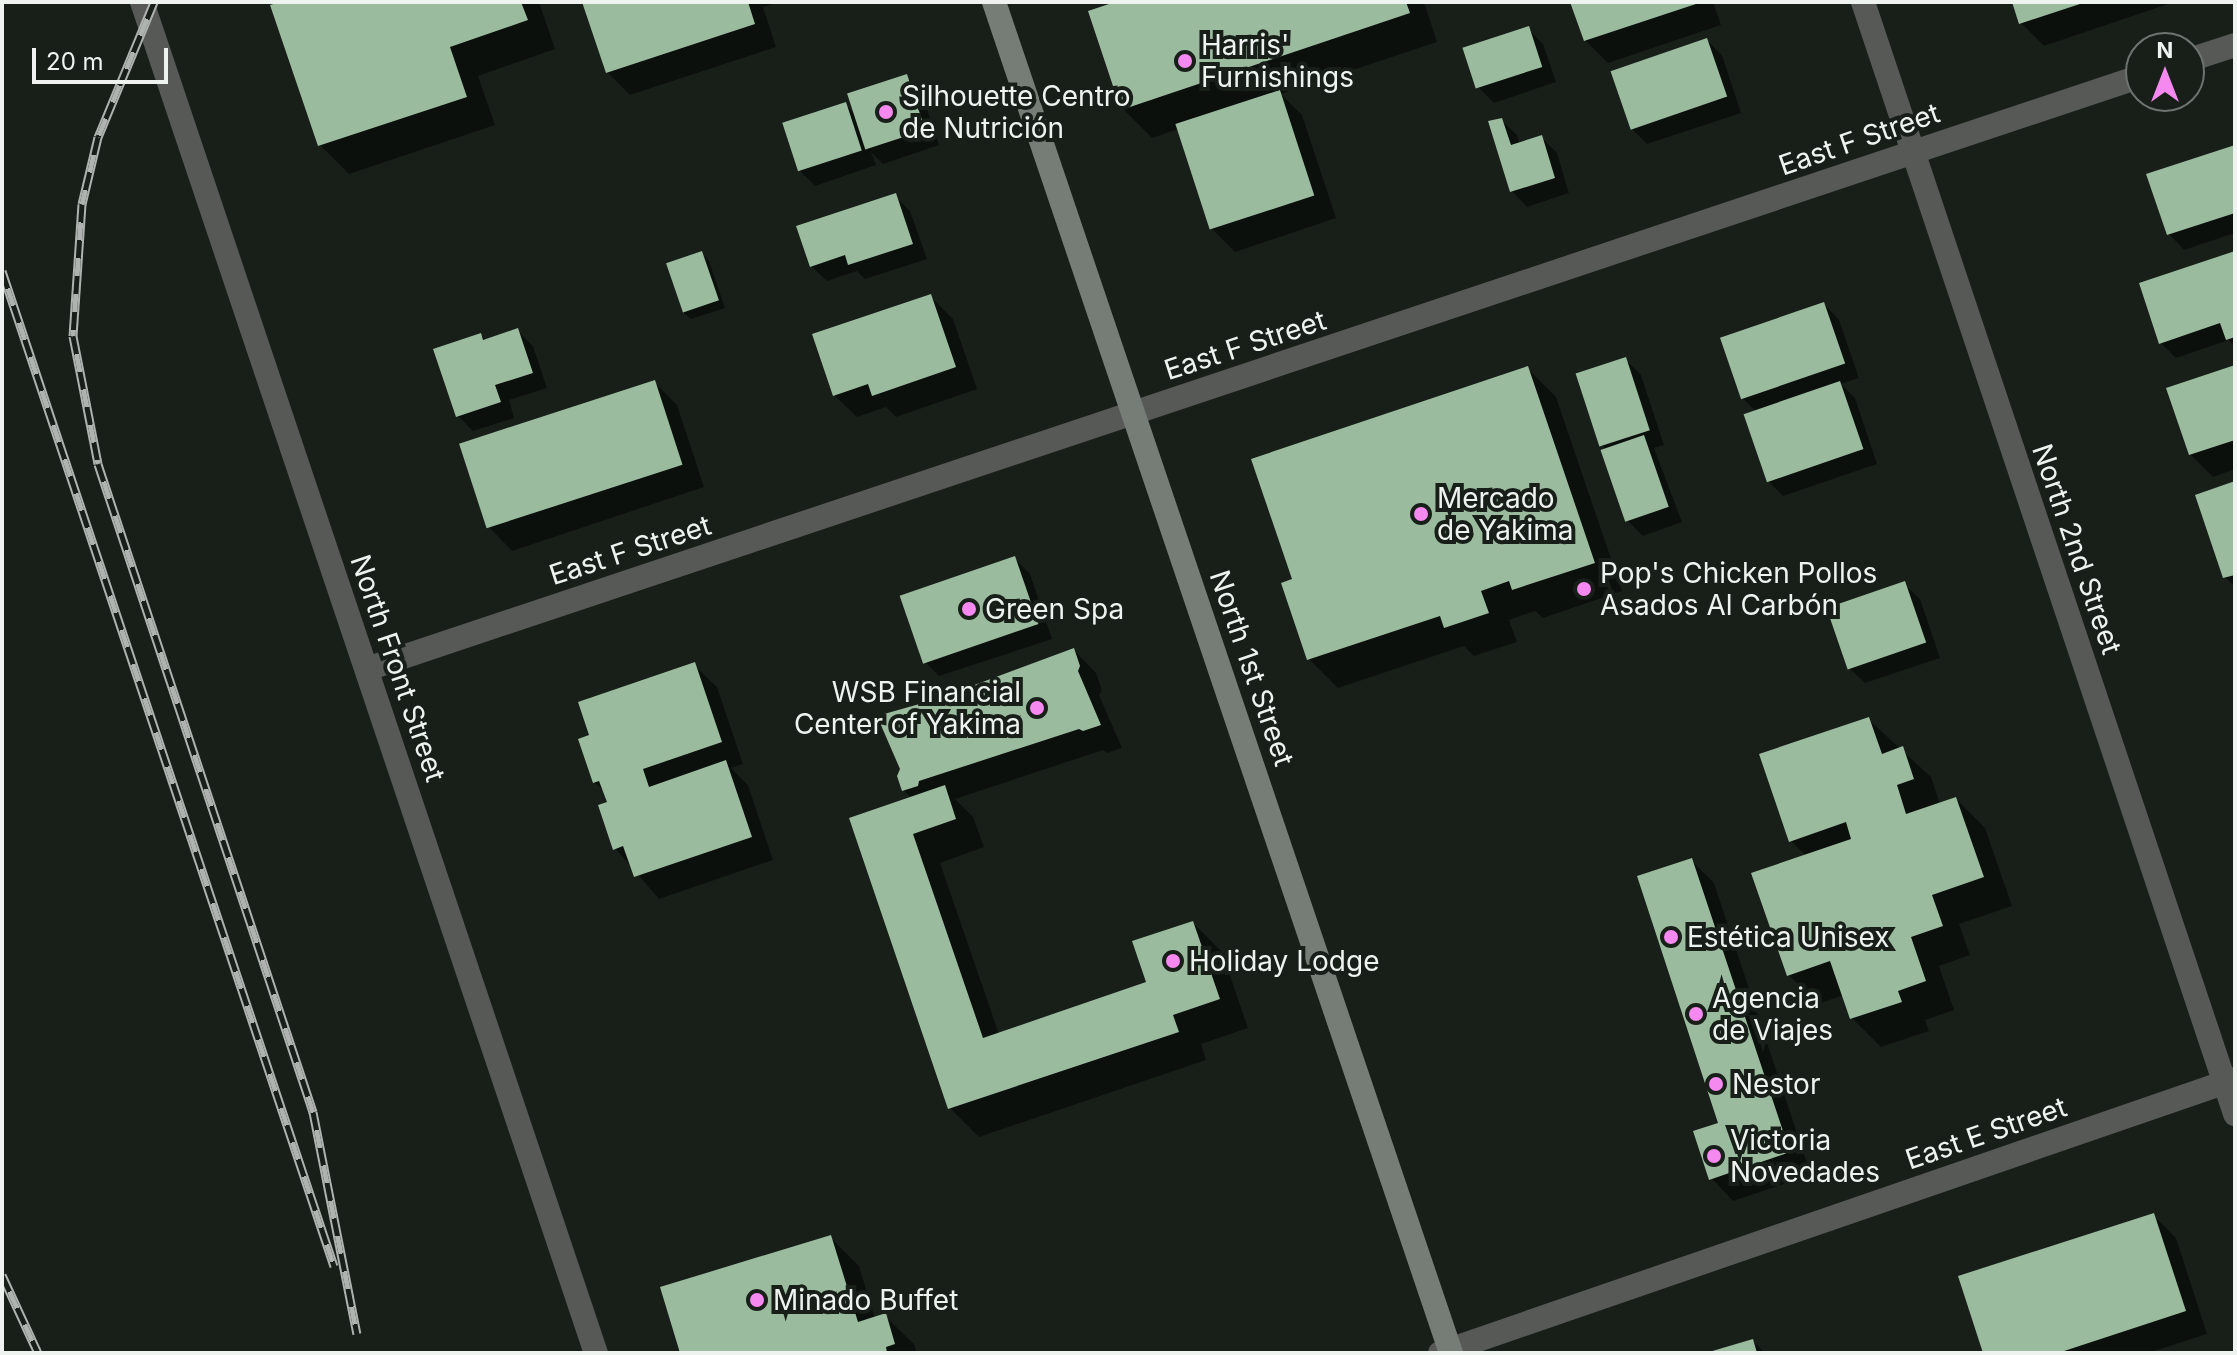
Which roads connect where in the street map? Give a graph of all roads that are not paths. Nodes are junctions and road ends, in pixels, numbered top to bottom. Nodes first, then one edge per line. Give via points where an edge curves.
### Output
1 (142, 2) edge
2 (994, 2) edge
3 (1863, 2) edge
4 (2235, 45) edge
5 (2205, 55) edge
6 (2125, 81) edge
7 (1913, 152) junction
8 (1136, 413) junction
9 (367, 669) junction
10 (2230, 1080) edge
11 (2235, 1114) edge
12 (1447, 1352) edge
13 (596, 1353) edge

1 - 9 street, North Front Street
2 - 8 main road, North 1st Street
3 - 7 street, North 2nd Street
4 - 5 street
6 - 7 street, East F Street
7 - 8 street, East F Street
7 - 10 street, North 2nd Street
8 - 9 street, East F Street
8 - 12 main road, North 1st Street
9 - 13 street, North Front Street
10 - 11 street, North 2nd Street
10 - 12 street, East E Street

